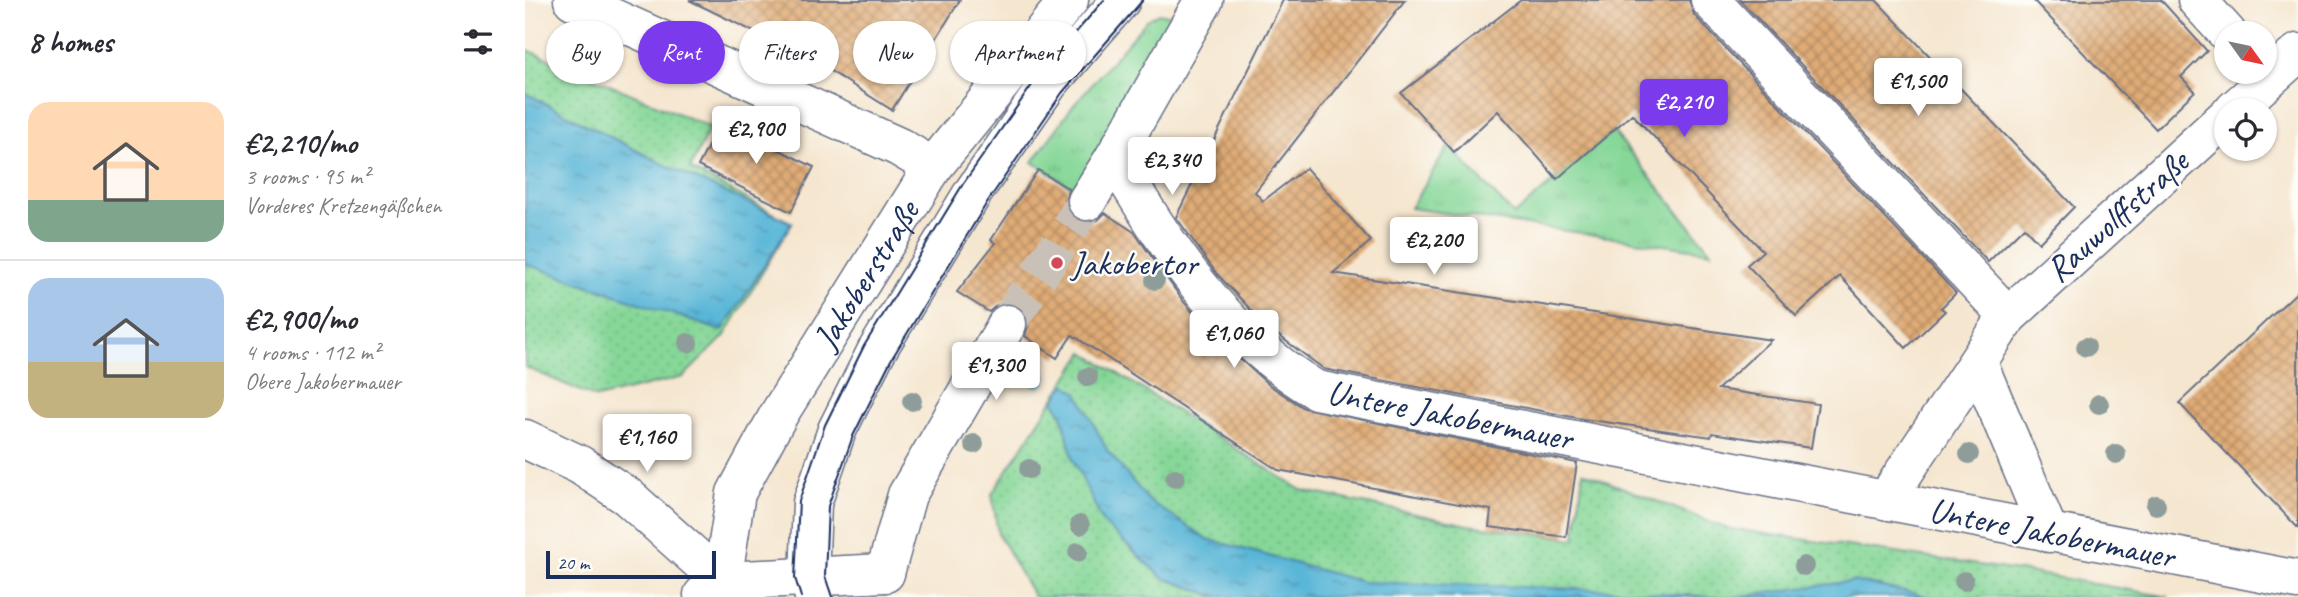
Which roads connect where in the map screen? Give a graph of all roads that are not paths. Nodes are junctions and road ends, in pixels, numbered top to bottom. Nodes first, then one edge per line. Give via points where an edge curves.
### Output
1 (573, 0) edge
2 (1069, 0) edge
3 (1121, 0) edge
4 (1204, 0) edge
5 (1710, 0) edge
6 (2197, 0) edge
7 (2216, 21) edge
8 (2298, 53) edge
9 (2277, 68) edge
10 (2258, 84) edge
11 (2245, 98) edge
12 (2214, 128) edge
13 (1114, 158) junction
14 (933, 167) junction
15 (1087, 201) tunnel mouth
16 (2008, 316) junction
17 (1007, 324) tunnel mouth
18 (1978, 363) junction
19 (525, 439) edge
20 (1889, 501) junction
21 (2049, 533) junction
22 (2298, 580) edge
23 (894, 585) edge
24 (811, 587) edge
25 (717, 592) edge

1 - 14 street via 899,147
2 - 14 street, Jakoberstraße
3 - 24 street via 1049,83 974,191 876,352 837,430 812,503
4 - 13 street
5 - 16 street
6 - 7 street
8 - 9 street
10 - 11 street
12 - 16 street, Rauwolffstraße
13 - 15 street
13 - 20 street, Untere Jakobermauer via 1155,229 1226,320 1277,367 1316,390
14 - 25 street, Jakoberstraße via 832,326 736,493
16 - 18 street, Untere Jakobermauer
17 - 23 street via 907,495
18 - 20 street, Untere Jakobermauer
18 - 21 street
19 - 25 street via 580,465 628,498
20 - 21 street, Untere Jakobermauer
21 - 22 street, Untere Jakobermauer
23 - 24 street
24 - 25 street

